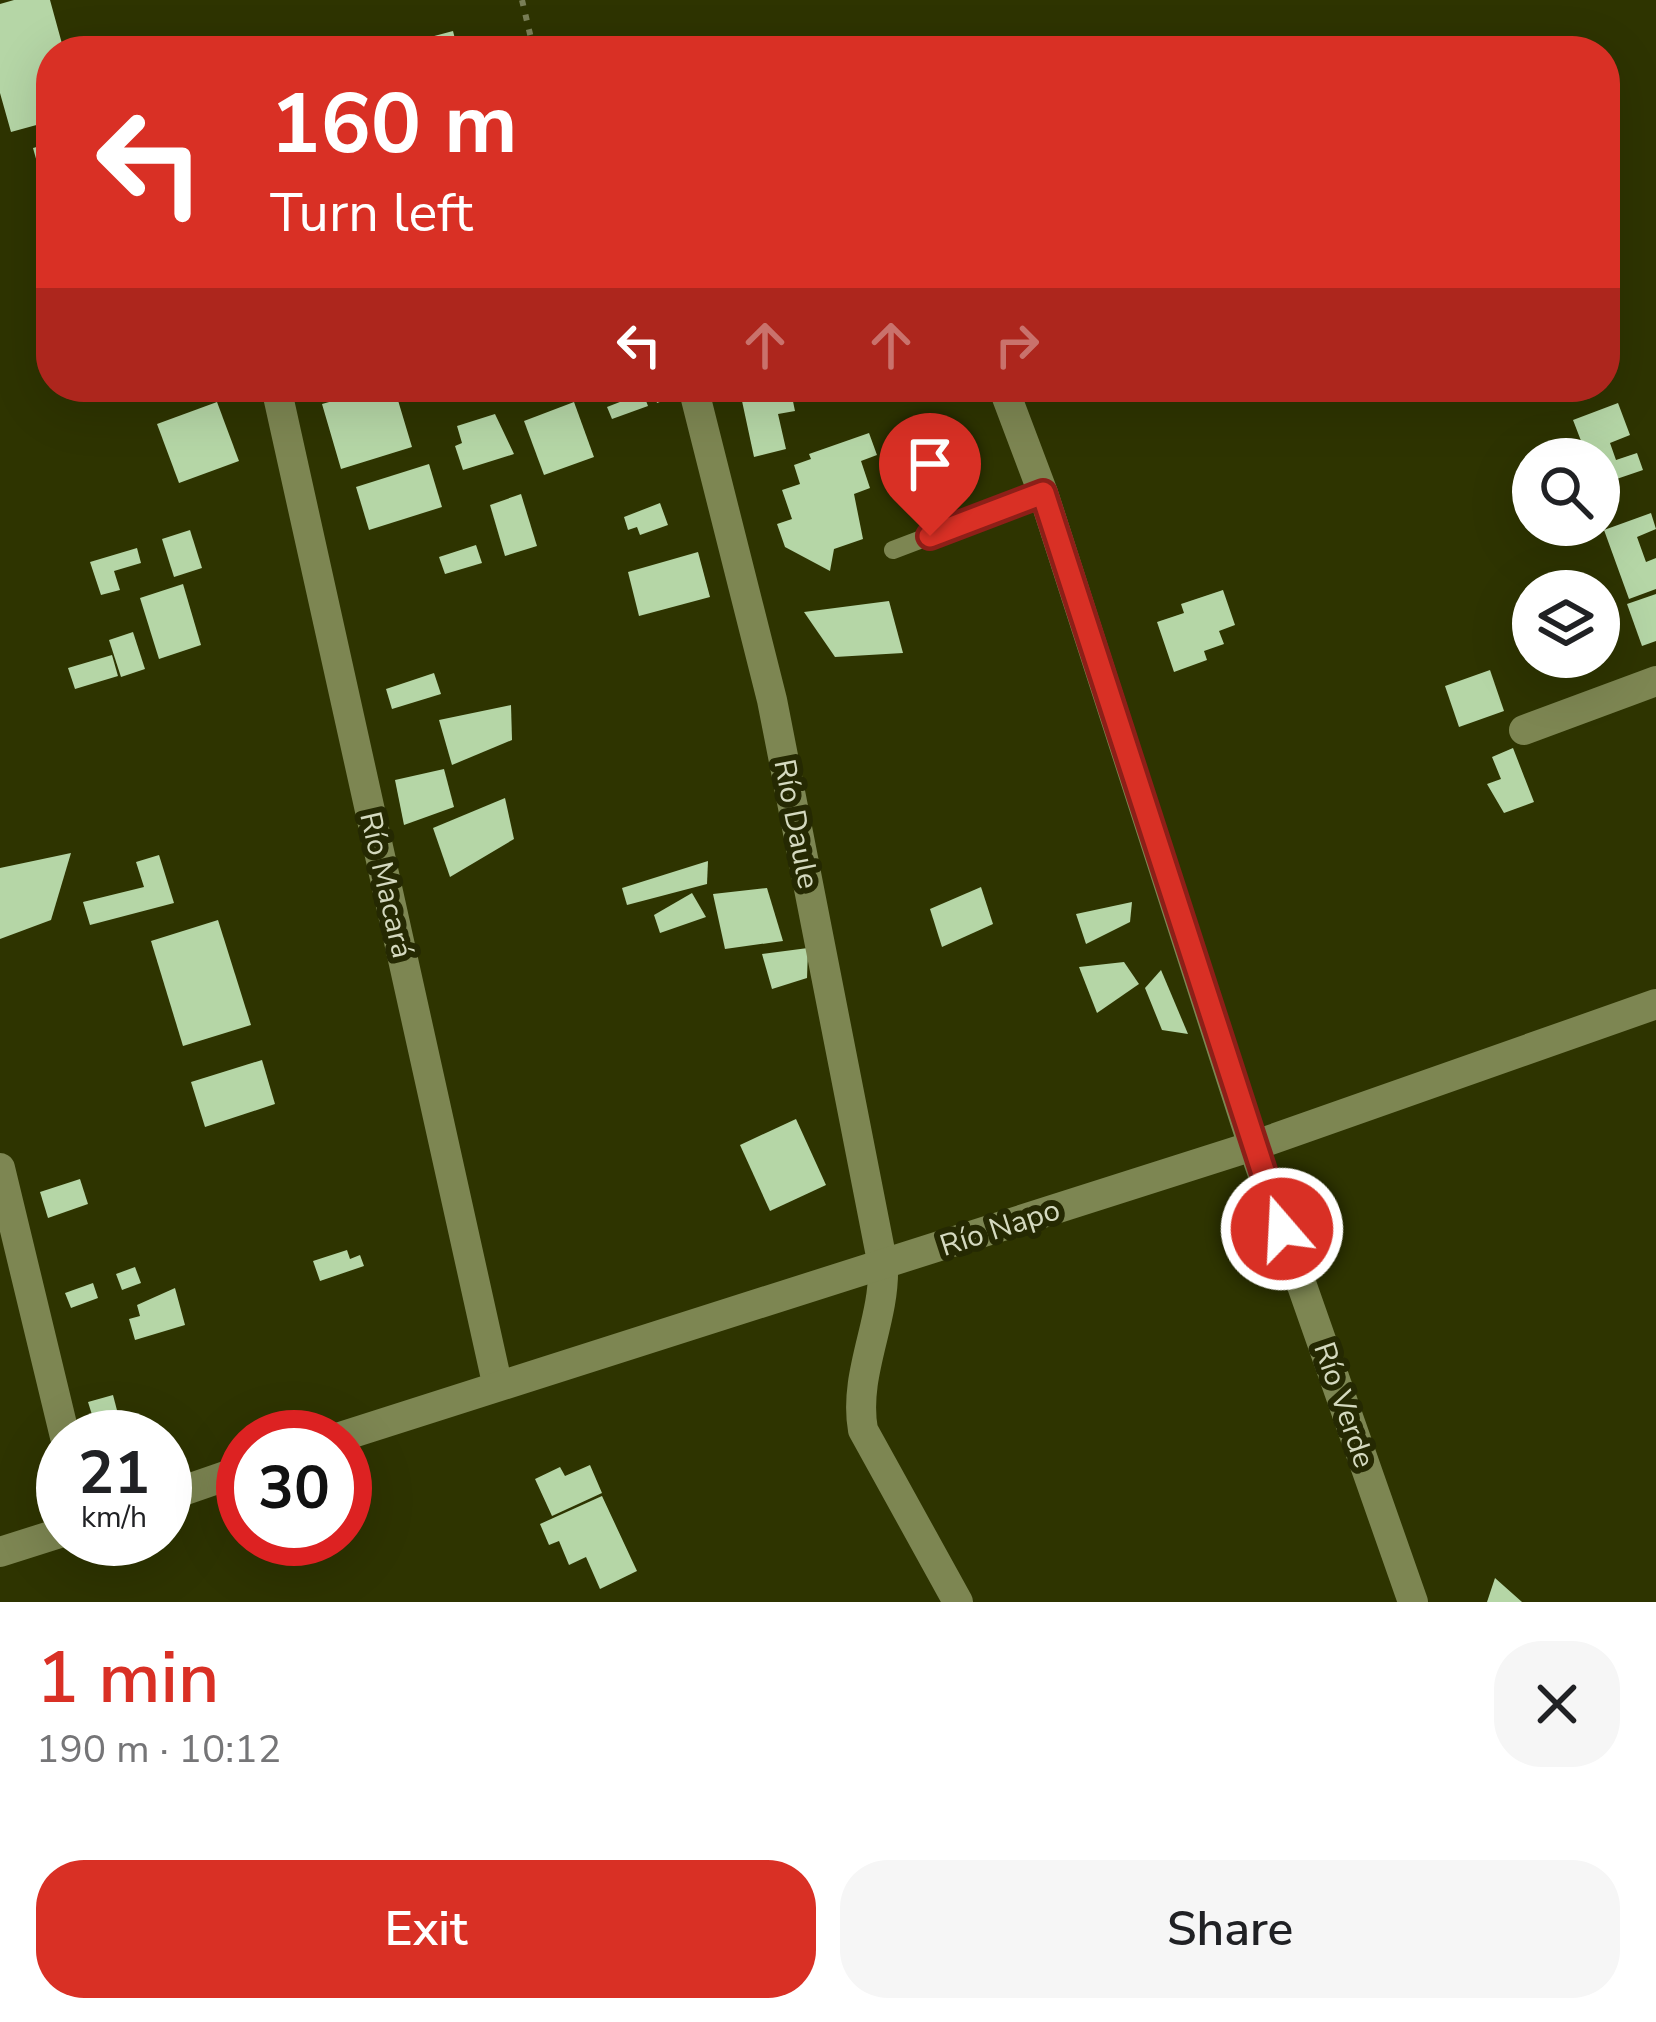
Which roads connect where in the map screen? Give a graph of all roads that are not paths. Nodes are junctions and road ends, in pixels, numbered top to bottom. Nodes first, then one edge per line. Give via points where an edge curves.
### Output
1 (279, 402) edge
2 (697, 402) edge
3 (1010, 402) edge
4 (1043, 493) junction
5 (893, 550) dead end
6 (1656, 681) edge
7 (1523, 730) dead end
8 (1656, 1004) edge
9 (1253, 1146) junction
10 (0, 1168) edge
11 (883, 1266) junction
12 (497, 1383) junction
13 (58, 1410) edge
14 (372, 1426) edge
15 (36, 1541) edge
16 (0, 1552) edge
17 (958, 1602) edge
18 (1413, 1602) edge

1 - 12 street, Río Macará
2 - 11 street, Río Daule via 772,700
3 - 4 street, Río Verde
4 - 5 lane
4 - 9 street, Río Verde
6 - 7 street
8 - 9 street, Río Napo
9 - 11 street, Río Napo
9 - 18 street, Río Verde
10 - 13 street
11 - 12 street, Río Napo
11 - 17 street, Río Daule via 884,1298 859,1407 863,1430
12 - 14 street, Río Napo
15 - 16 street

